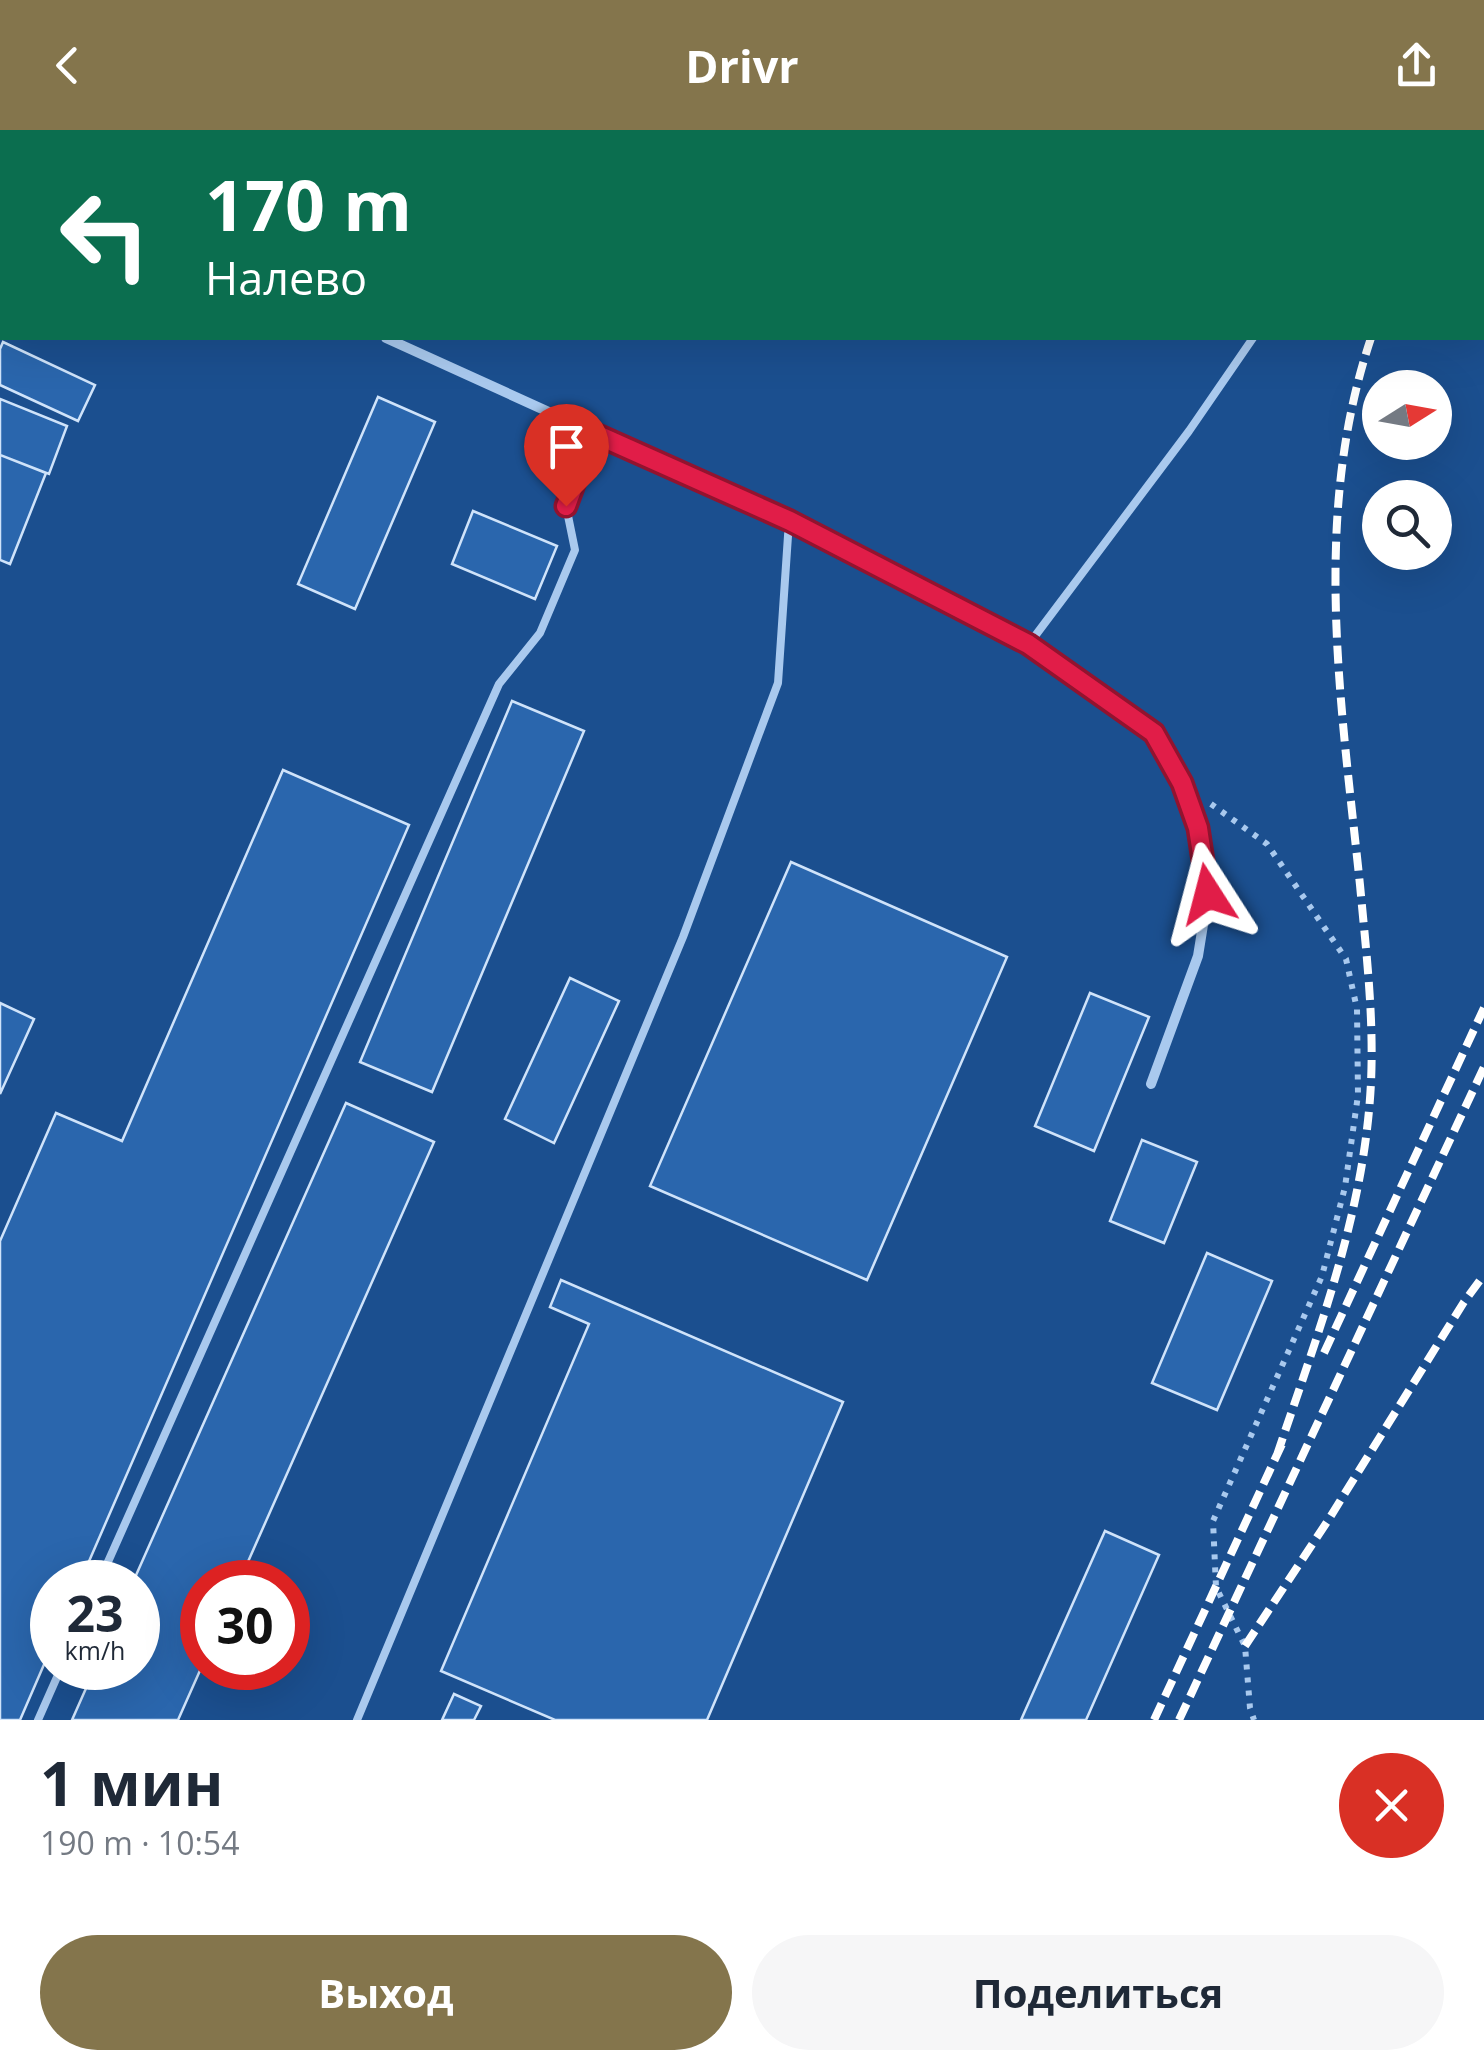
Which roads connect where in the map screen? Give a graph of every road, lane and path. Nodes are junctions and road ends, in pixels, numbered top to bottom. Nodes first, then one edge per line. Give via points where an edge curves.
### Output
1 (390, 340) edge
2 (1252, 340) edge
3 (593, 433) junction
4 (790, 521) junction
5 (1028, 644) junction
6 (1182, 783) junction
7 (1151, 1084) dead end
8 (109, 1560) edge
9 (51, 1690) edge
10 (38, 1720) edge
11 (358, 1720) edge
12 (1254, 1720) edge

1 - 3 street
2 - 5 lane
3 - 4 street
3 - 8 lane via 566,506 575,550 540,633 499,684
4 - 5 street
4 - 11 lane via 778,682 682,937
5 - 6 street via 1154,733
6 - 7 street via 1198,828 1208,894 1198,956
6 - 12 path via 1267,844 1346,960 1357,1009 1358,1096 1346,1187 1322,1276 1213,1521 1216,1587 1245,1646
9 - 10 lane

